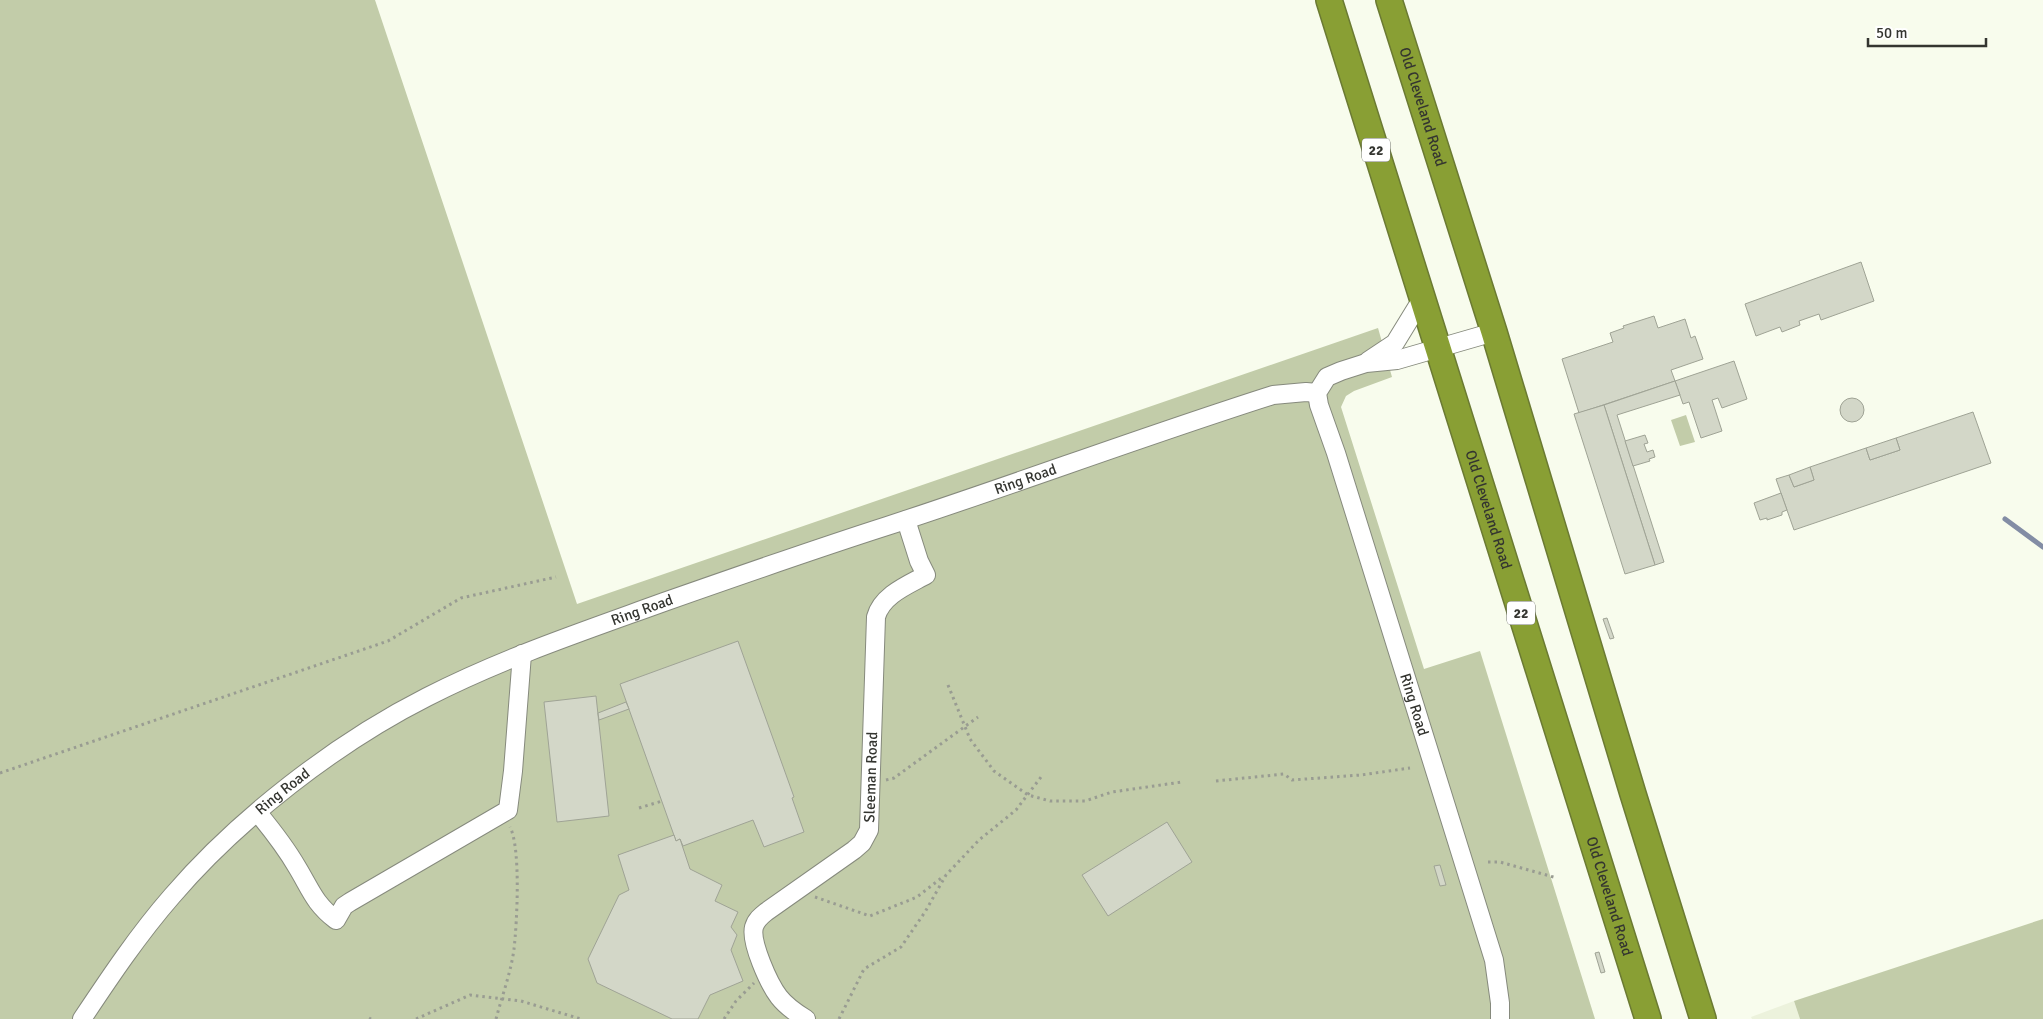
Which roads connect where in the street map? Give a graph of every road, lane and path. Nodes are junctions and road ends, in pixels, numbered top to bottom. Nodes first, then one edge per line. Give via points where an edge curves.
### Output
1 (1329, 0) edge
2 (1389, 0) edge
3 (1422, 299) junction
4 (1494, 332) junction
5 (1438, 349) junction
6 (1366, 362) junction
7 (1317, 393) junction
8 (906, 520) junction
9 (556, 577) dead end
10 (522, 654) junction
11 (948, 685) dead end
12 (978, 716) dead end
13 (963, 726) junction
14 (1410, 768) dead end
15 (0, 773) edge
16 (1041, 778) dead end
17 (1216, 781) dead end
18 (1182, 782) dead end
19 (1028, 795) junction
20 (662, 801) dead end
21 (871, 803) junction
22 (639, 808) dead end
23 (258, 813) junction
24 (502, 814) junction
25 (1488, 862) dead end
26 (946, 875) junction
27 (1557, 878) dead end
28 (802, 888) junction
29 (767, 976) junction
30 (501, 998) junction
31 (82, 1019) edge
32 (416, 1019) edge
33 (496, 1019) edge
34 (581, 1019) edge
35 (724, 1019) edge
36 (806, 1019) edge
37 (838, 1019) edge
38 (1500, 1019) edge
39 (1648, 1019) edge
40 (1703, 1019) edge

1 - 3 highway, Old Cleveland Road / 22
2 - 4 highway, Old Cleveland Road
3 - 5 highway, Old Cleveland Road / 22
3 - 6 lane via 1395,343
4 - 5 lane
4 - 40 highway, Old Cleveland Road
5 - 6 lane via 1397,360
5 - 39 highway, Old Cleveland Road / 22
6 - 7 lane via 1327,377
7 - 8 lane, Ring Road via 1273,395
7 - 38 lane, Ring Road via 1318,405 1336,453 1494,960
8 - 10 lane, Ring Road
8 - 21 lane, Sleeman Road via 926,575 889,597 876,617
9 - 15 path via 461,598 388,641
10 - 23 lane, Ring Road via 448,686 383,721 317,766
10 - 24 lane via 511,797 508,810
11 - 13 path
12 - 13 path
13 - 19 path via 994,771
13 - 21 path via 894,778 881,781 880,800
14 - 17 path via 1292,780 1284,774
16 - 19 path
18 - 19 path via 1112,792 1085,801 1050,801
19 - 26 path
20 - 22 path
21 - 28 lane, Sleeman Road via 869,830 862,842
23 - 24 lane via 287,851 311,894 336,920 350,902
23 - 31 lane, Ring Road via 172,895
24 - 30 path via 512,830 518,870 514,949
25 - 27 path via 1500,862
26 - 28 path via 916,897 870,916 817,898
26 - 37 path via 901,947 864,969
28 - 29 lane, Sleeman Road via 766,912 754,927 754,940
29 - 35 path via 755,982
29 - 36 lane, Sleeman Road via 780,998
30 - 32 path via 470,995
30 - 33 path
30 - 34 path

